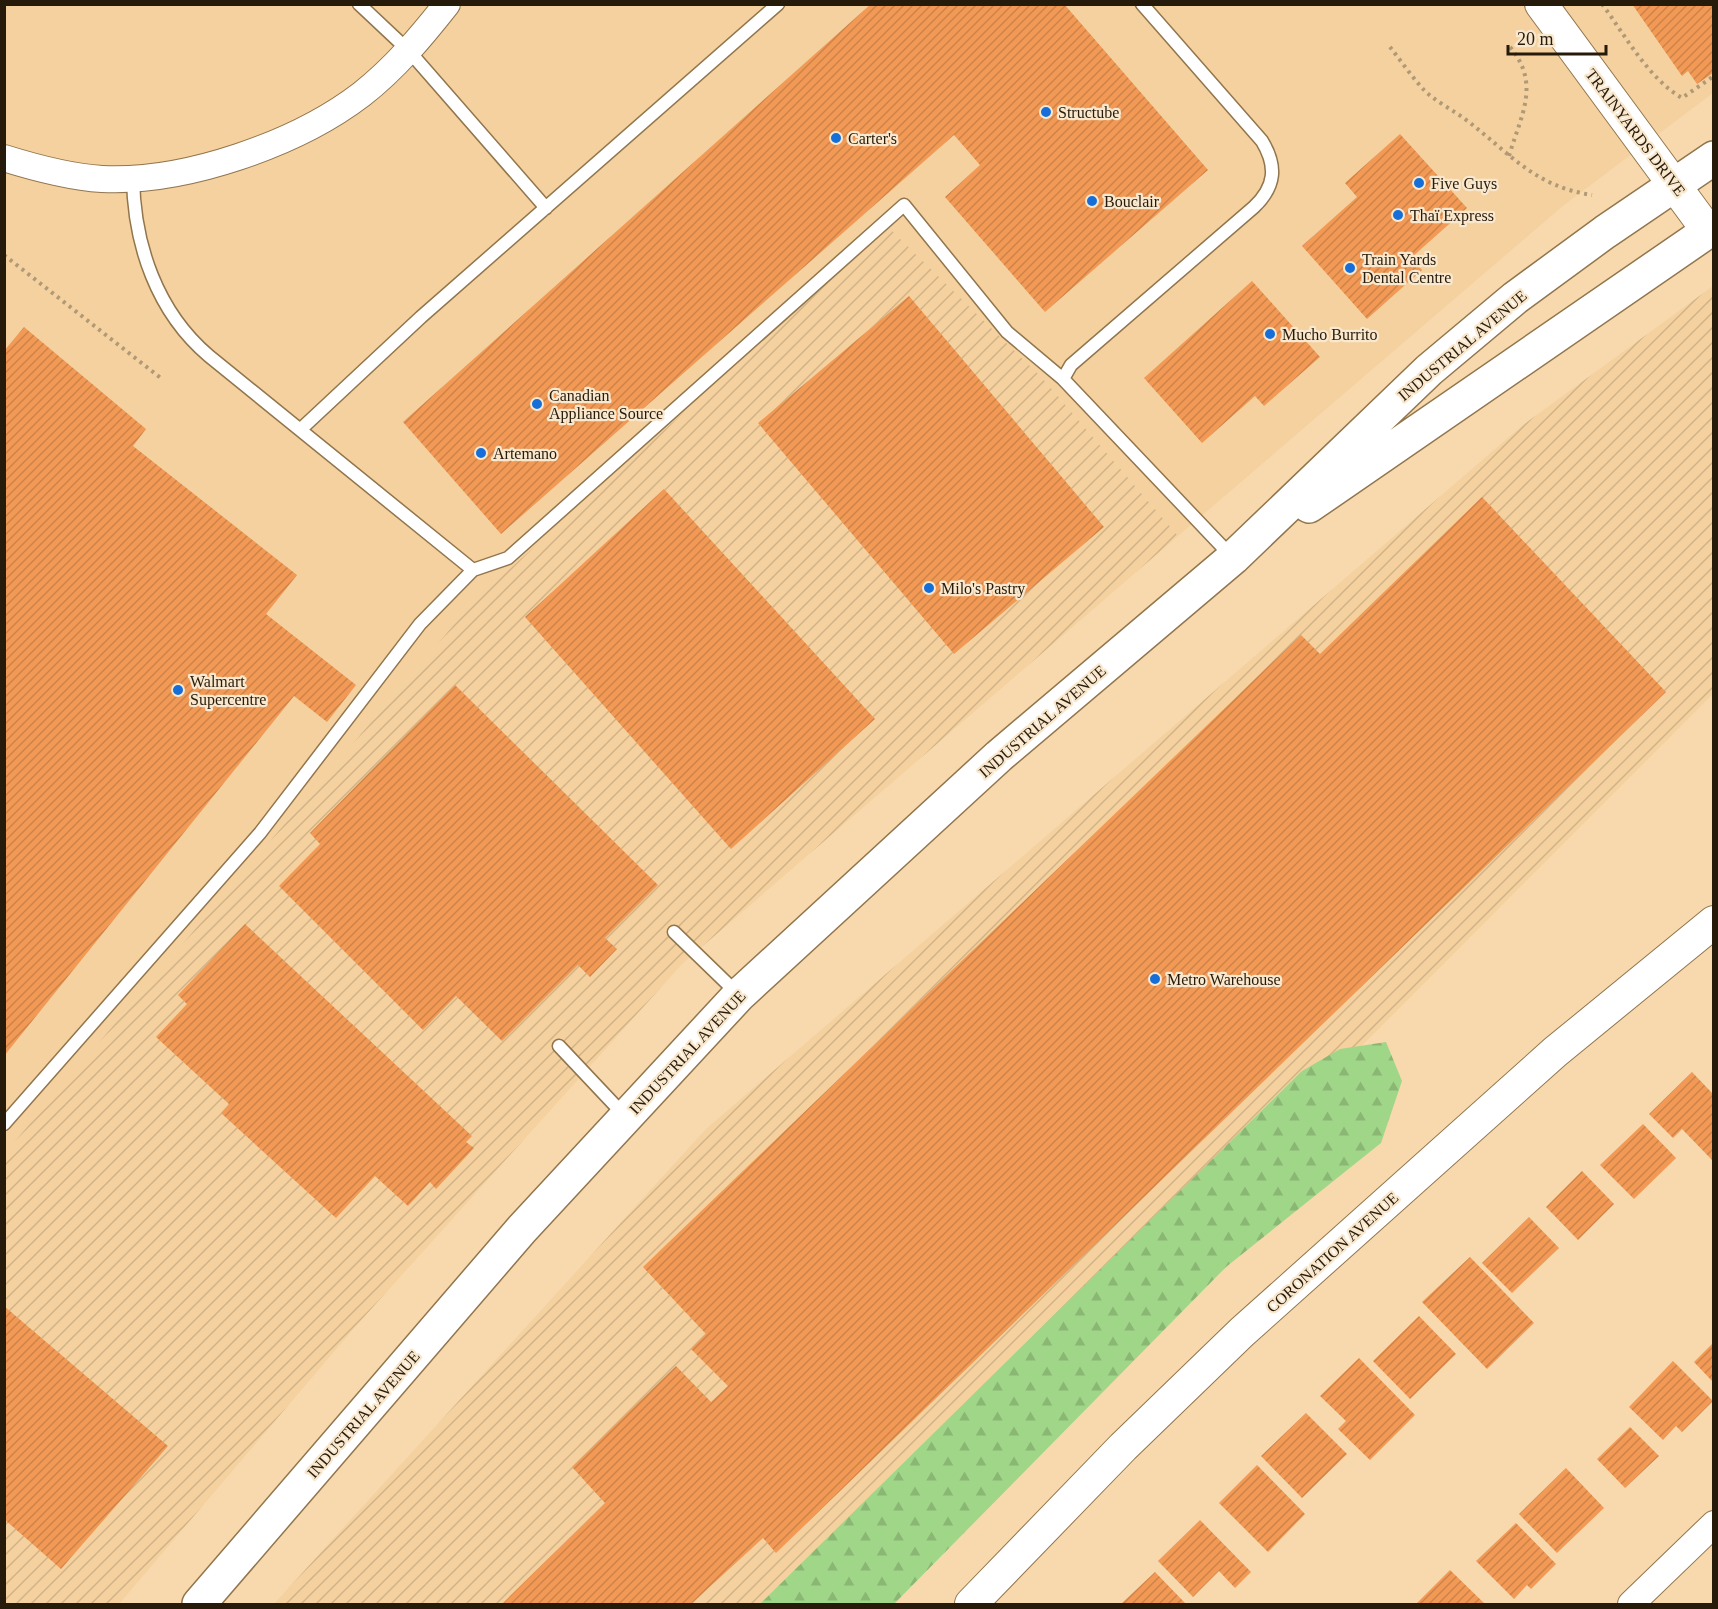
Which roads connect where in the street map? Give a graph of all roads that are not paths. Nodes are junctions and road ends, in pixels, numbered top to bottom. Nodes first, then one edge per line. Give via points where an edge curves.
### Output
1 (359, 4) edge
2 (447, 4) edge
3 (778, 4) edge
4 (1142, 4) edge
5 (1542, 4) edge
6 (409, 51) junction
7 (4, 158) edge
8 (1713, 158) edge
9 (133, 178) junction
10 (1676, 184) junction
11 (546, 208) junction
12 (1711, 229) edge
13 (1063, 379) junction
14 (301, 429) junction
15 (1233, 558) junction
16 (473, 570) junction
17 (1713, 922) edge
18 (674, 932) dead end
19 (739, 995) junction
20 (559, 1046) dead end
21 (626, 1116) junction
22 (4, 1124) edge
23 (1713, 1524) edge
24 (199, 1605) edge
25 (971, 1605) edge
26 (1631, 1605) edge

1 - 6 lane
2 - 6 street
3 - 11 lane
4 - 13 lane via 1262,141 1270,155 1272,184 1254,207 1071,365
5 - 10 street, TRAINYARDS DRIVE
6 - 9 street via 362,94 295,134 217,163
6 - 11 lane
7 - 9 street via 78,176
8 - 10 main road, INDUSTRIAL AVENUE
9 - 14 lane via 139,232 148,263 178,324 201,349
10 - 12 street, TRAINYARDS DRIVE
10 - 15 main road, INDUSTRIAL AVENUE via 1515,298 1429,370
11 - 14 lane
12 - 15 main road, INDUSTRIAL AVENUE
13 - 15 lane
13 - 16 lane via 1007,332 904,205 508,558
14 - 16 lane
15 - 19 main road, INDUSTRIAL AVENUE via 999,756
16 - 22 lane via 420,624 260,833
17 - 25 street, CORONATION AVENUE via 1555,1052 1242,1332 1123,1446
18 - 19 lane
19 - 21 main road, INDUSTRIAL AVENUE
20 - 21 lane
21 - 24 main road, INDUSTRIAL AVENUE via 515,1237
23 - 26 street

